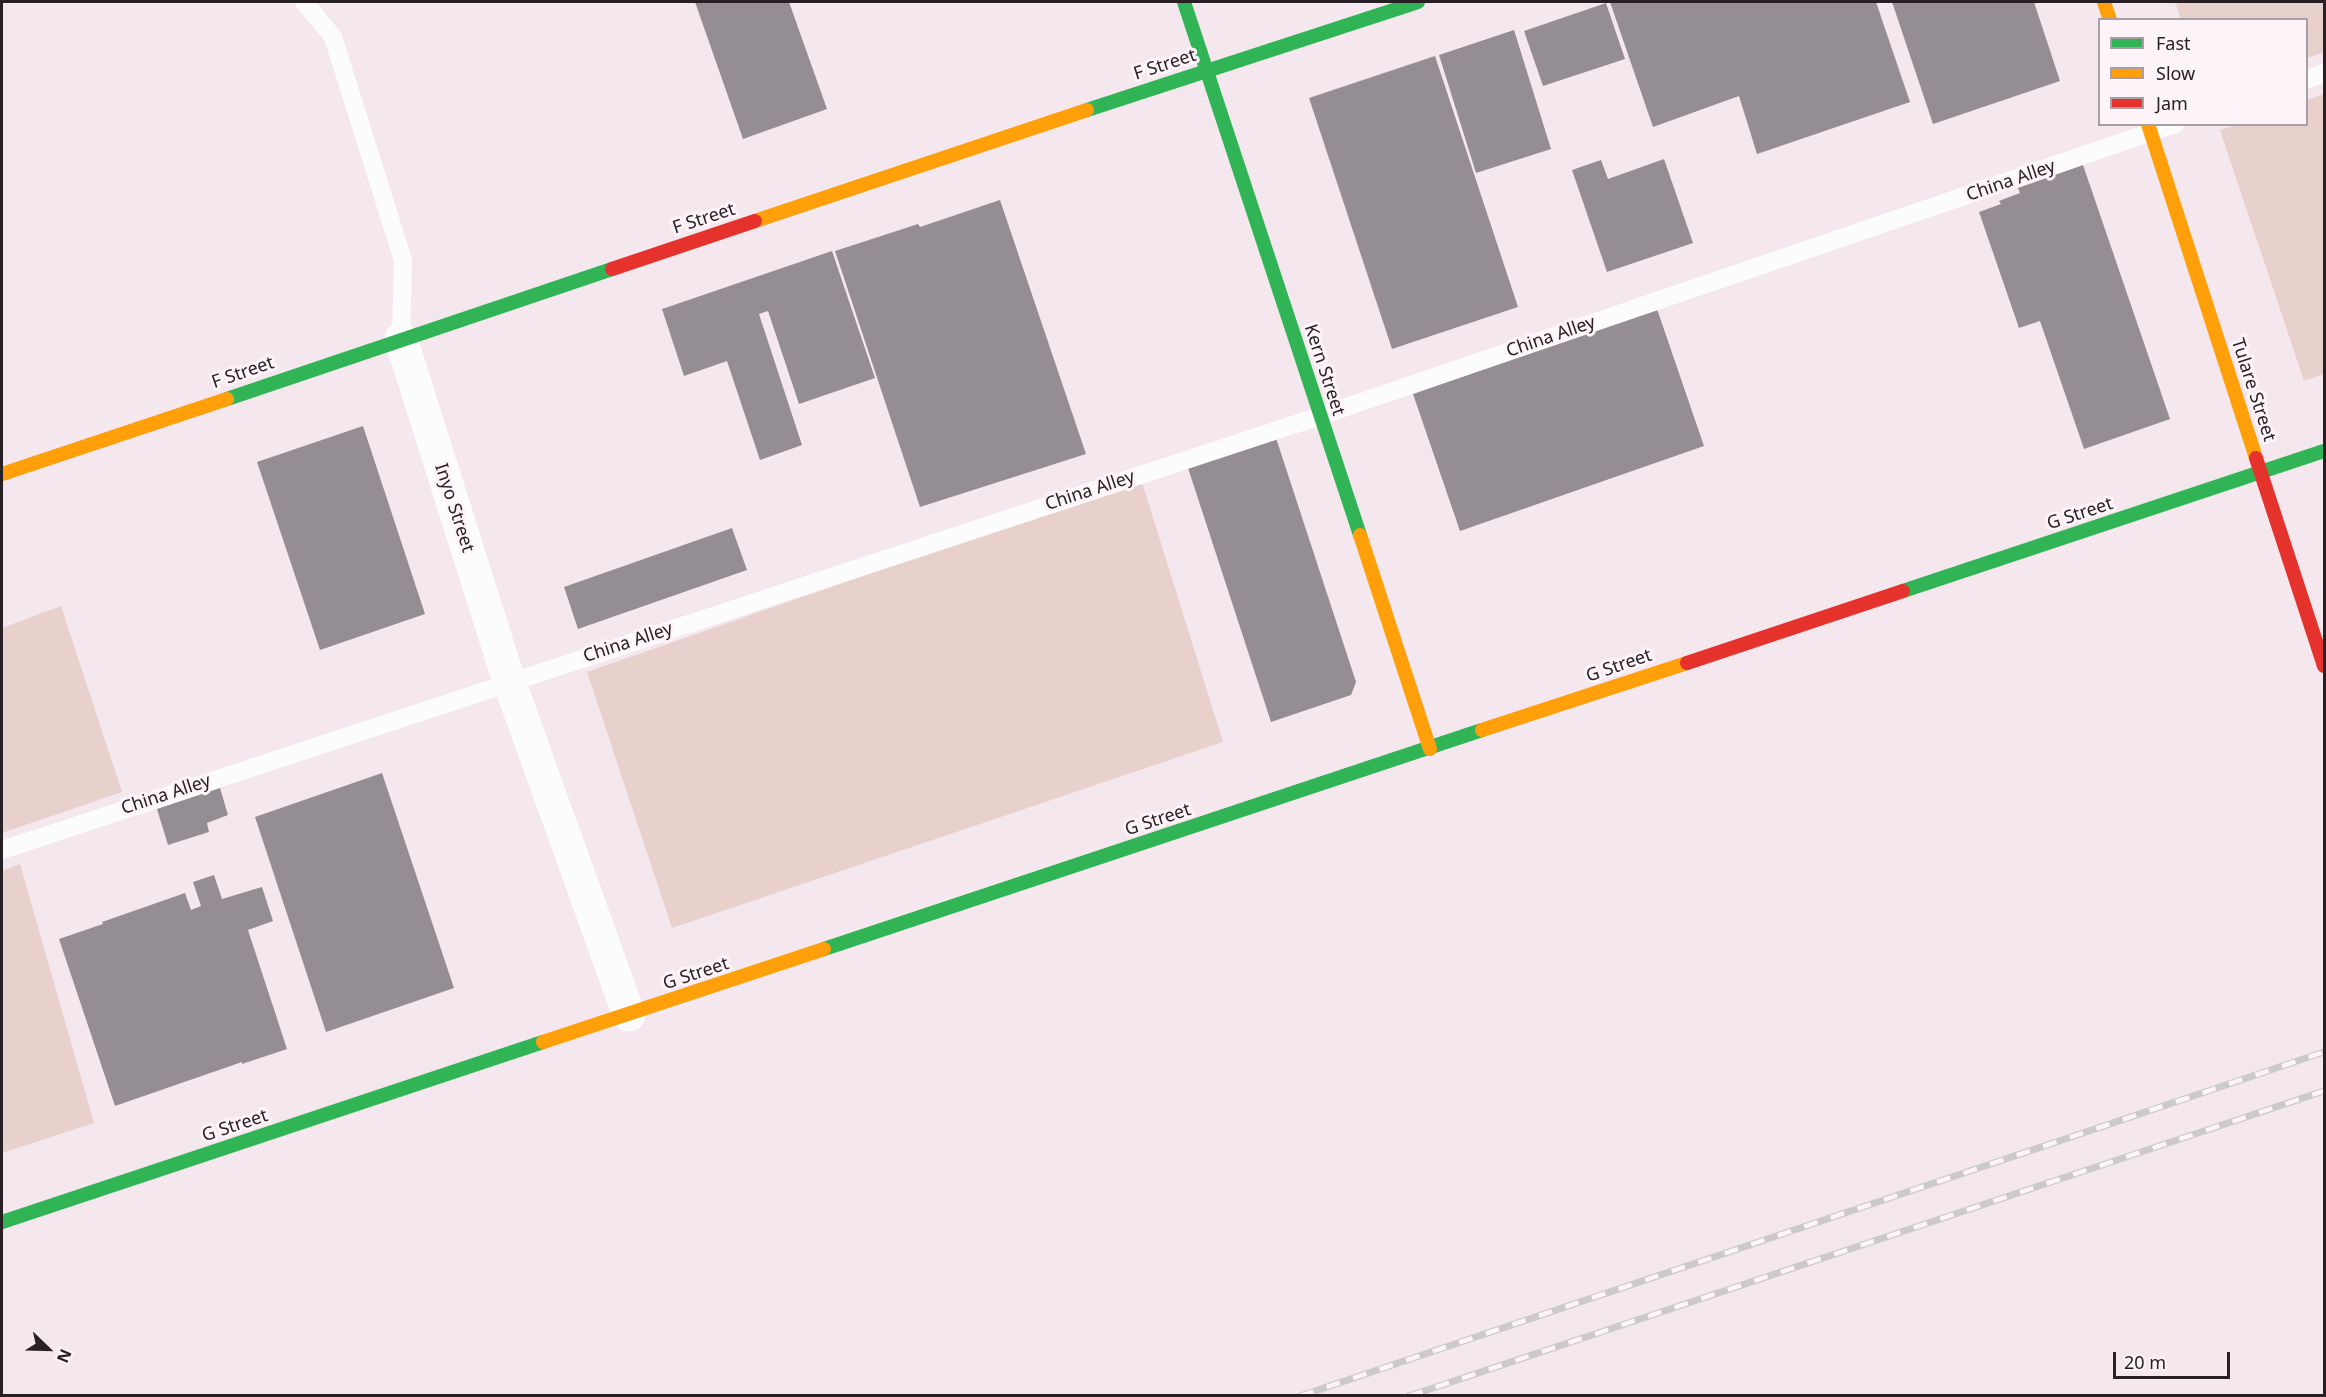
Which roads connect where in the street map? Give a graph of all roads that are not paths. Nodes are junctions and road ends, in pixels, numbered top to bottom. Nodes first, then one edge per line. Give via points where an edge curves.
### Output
1 (304, 2) edge
2 (1184, 2) edge
3 (1418, 2) edge
4 (2104, 2) edge
5 (2109, 18) edge
6 (1206, 70) junction
7 (2325, 74) edge
8 (2308, 80) edge
9 (2165, 126) edge
10 (2149, 129) edge
11 (401, 339) junction
12 (1320, 416) junction
13 (2325, 451) edge
14 (2, 474) edge
15 (2325, 666) edge
16 (509, 681) junction
17 (1430, 749) junction
18 (2, 850) edge
19 (629, 1015) junction
20 (2, 1221) edge

1 - 11 lane, Inyo Street via 333,37 403,260
2 - 6 street, Kern Street
3 - 6 street, F Street
4 - 5 street
6 - 11 street, F Street
6 - 12 street, Kern Street
7 - 8 lane
9 - 10 lane, China Alley
10 - 12 lane, China Alley
10 - 15 street, Tulare Street
11 - 14 street, F Street
11 - 16 street, Inyo Street
12 - 16 lane, China Alley
12 - 17 street, Kern Street
13 - 17 street, G Street
16 - 18 lane, China Alley
16 - 19 street, Inyo Street
17 - 19 street, G Street
19 - 20 street, G Street

